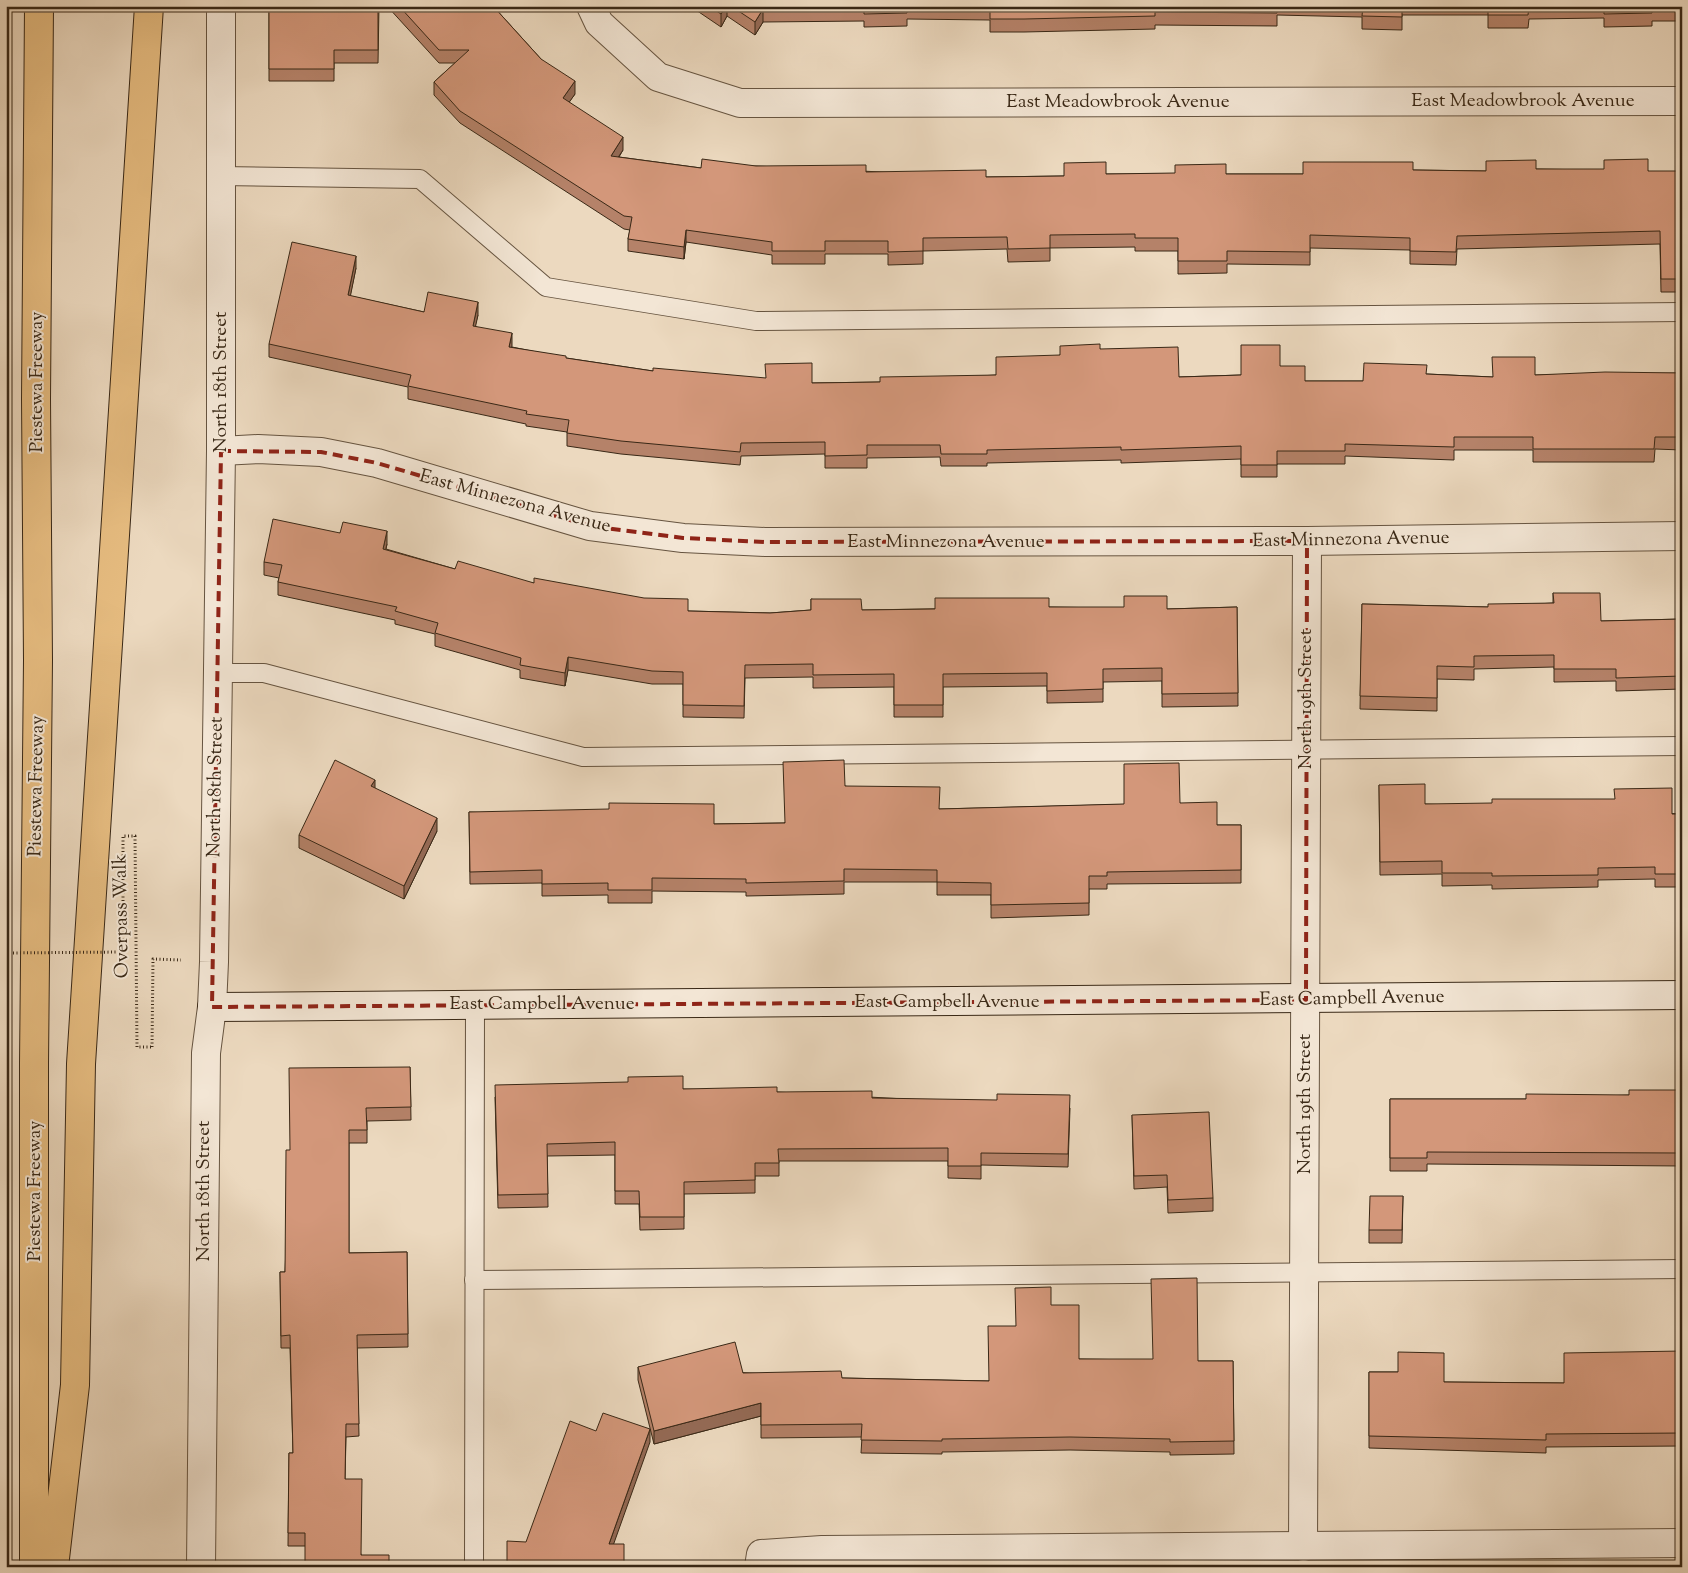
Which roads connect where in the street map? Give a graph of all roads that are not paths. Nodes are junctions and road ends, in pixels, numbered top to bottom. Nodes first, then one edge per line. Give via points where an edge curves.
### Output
1 (40, 6) edge
2 (149, 6) edge
3 (221, 6) edge
4 (591, 6) edge
5 (1682, 101) edge
6 (220, 176) junction
7 (1682, 312) edge
8 (221, 451) junction
9 (1682, 536) edge
10 (1307, 540) junction
11 (218, 673) junction
12 (1682, 746) edge
13 (1306, 751) junction
14 (1682, 995) edge
15 (1306, 1000) junction
16 (475, 1004) junction
17 (212, 1007) junction
18 (1682, 1270) edge
19 (1304, 1272) junction
20 (474, 1280) junction
21 (1682, 1543) edge
22 (1303, 1547) junction
23 (760, 1560) edge
24 (34, 1567) edge
25 (54, 1567) edge
26 (201, 1567) edge
27 (474, 1567) edge

1 - 24 highway, Piestewa Freeway via 36,389
2 - 25 highway via 81,1064 75,1385
3 - 6 street, North 18th Street
4 - 5 street, East Meadowbrook Avenue via 599,23 658,77 740,103
6 - 7 lane via 420,179 546,287 756,321
6 - 8 street, North 18th Street
8 - 10 street, East Minnezona Avenue via 321,452 377,463 590,526 683,538 765,542
8 - 11 street, North 18th Street
9 - 10 street, East Minnezona Avenue
10 - 13 street, North 19th Street
11 - 13 lane via 264,673 583,757
11 - 17 street, North 18th Street
12 - 13 lane
13 - 15 street, North 19th Street
14 - 15 street, East Campbell Avenue
15 - 16 street, East Campbell Avenue
15 - 19 street, North 19th Street
16 - 17 street, East Campbell Avenue
16 - 20 lane
17 - 26 street, North 18th Street via 206,1053
18 - 19 lane
19 - 20 lane
19 - 22 street, North 19th Street
20 - 27 lane
21 - 22 street
22 - 23 street via 822,1550

